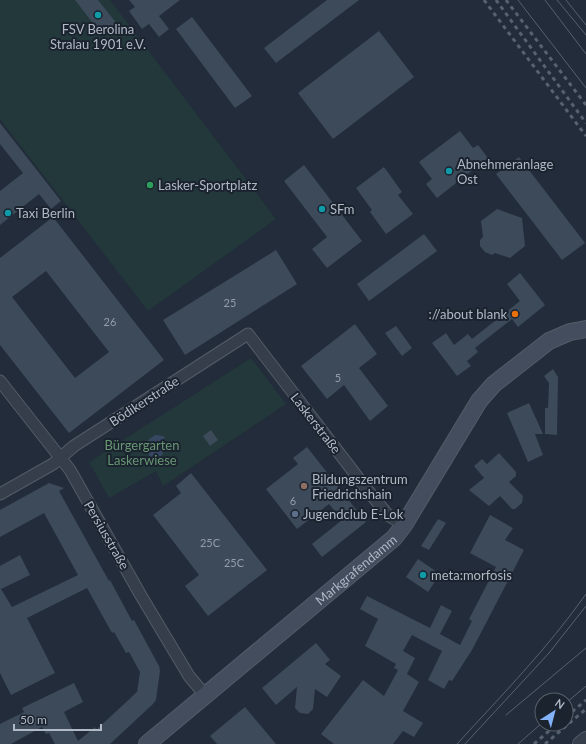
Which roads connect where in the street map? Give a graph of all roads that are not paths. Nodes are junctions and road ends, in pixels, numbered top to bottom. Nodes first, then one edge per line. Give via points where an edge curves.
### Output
1 (586, 330) edge
2 (248, 334) joint
3 (0, 381) edge
4 (60, 458) junction
5 (0, 494) edge
6 (404, 525) junction
7 (205, 695) junction
8 (586, 738) edge
9 (148, 744) edge
10 (580, 744) edge

1 - 6 main road, Markgrafendamm via 570,332 549,341 489,388
2 - 4 street, Bödikerstraße via 74,446
2 - 6 street, Laskerstraße via 369,492 388,515
3 - 4 street, Persiusstraße
4 - 5 street, Bödikerstraße
4 - 7 street, Persiusstraße via 70,470 189,676
6 - 7 main road, Markgrafendamm via 390,542
7 - 9 main road, Markgrafendamm
8 - 10 street

